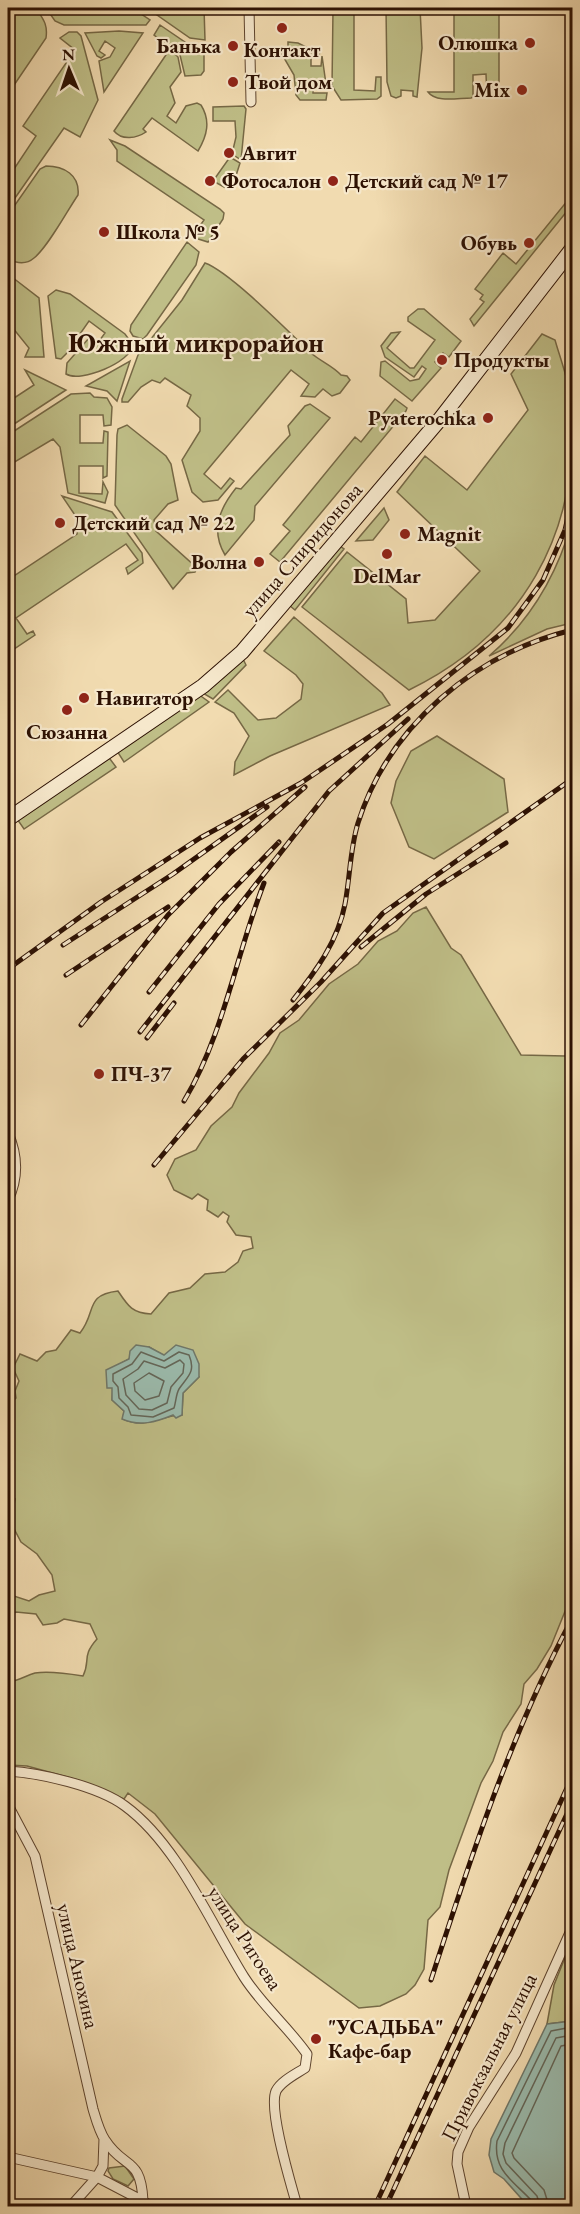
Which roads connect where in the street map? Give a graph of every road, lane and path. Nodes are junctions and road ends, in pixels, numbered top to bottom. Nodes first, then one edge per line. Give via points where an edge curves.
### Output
1 (249, 8) edge
2 (251, 102) dead end
3 (573, 249) edge
4 (8, 819) edge
5 (8, 1133) edge
6 (8, 1200) edge
7 (8, 1771) edge
8 (8, 1805) edge
9 (573, 1928) edge
10 (104, 2139) junction
11 (8, 2157) edge
12 (97, 2177) junction
13 (146, 2204) edge
14 (71, 2206) edge
15 (297, 2206) edge
16 (466, 2206) edge

1 - 2 street
3 - 4 street, улица Спиридонова via 441,418 242,652 202,686
5 - 6 street via 16,1170
7 - 15 street, улица Ригоева via 57,1779 106,1796 139,1818 179,1868 245,1979 307,2054 305,2068 279,2086 275,2101
8 - 10 street, улица Анохина via 34,1856 90,2097
9 - 16 street, Привокзальная улица via 516,2053 469,2127 458,2152
10 - 12 street, улица Анохина via 103,2166
10 - 13 street, улица Анохина via 133,2165 142,2182
11 - 12 street, улица Анохина
12 - 13 street, улица Анохина
12 - 14 street

